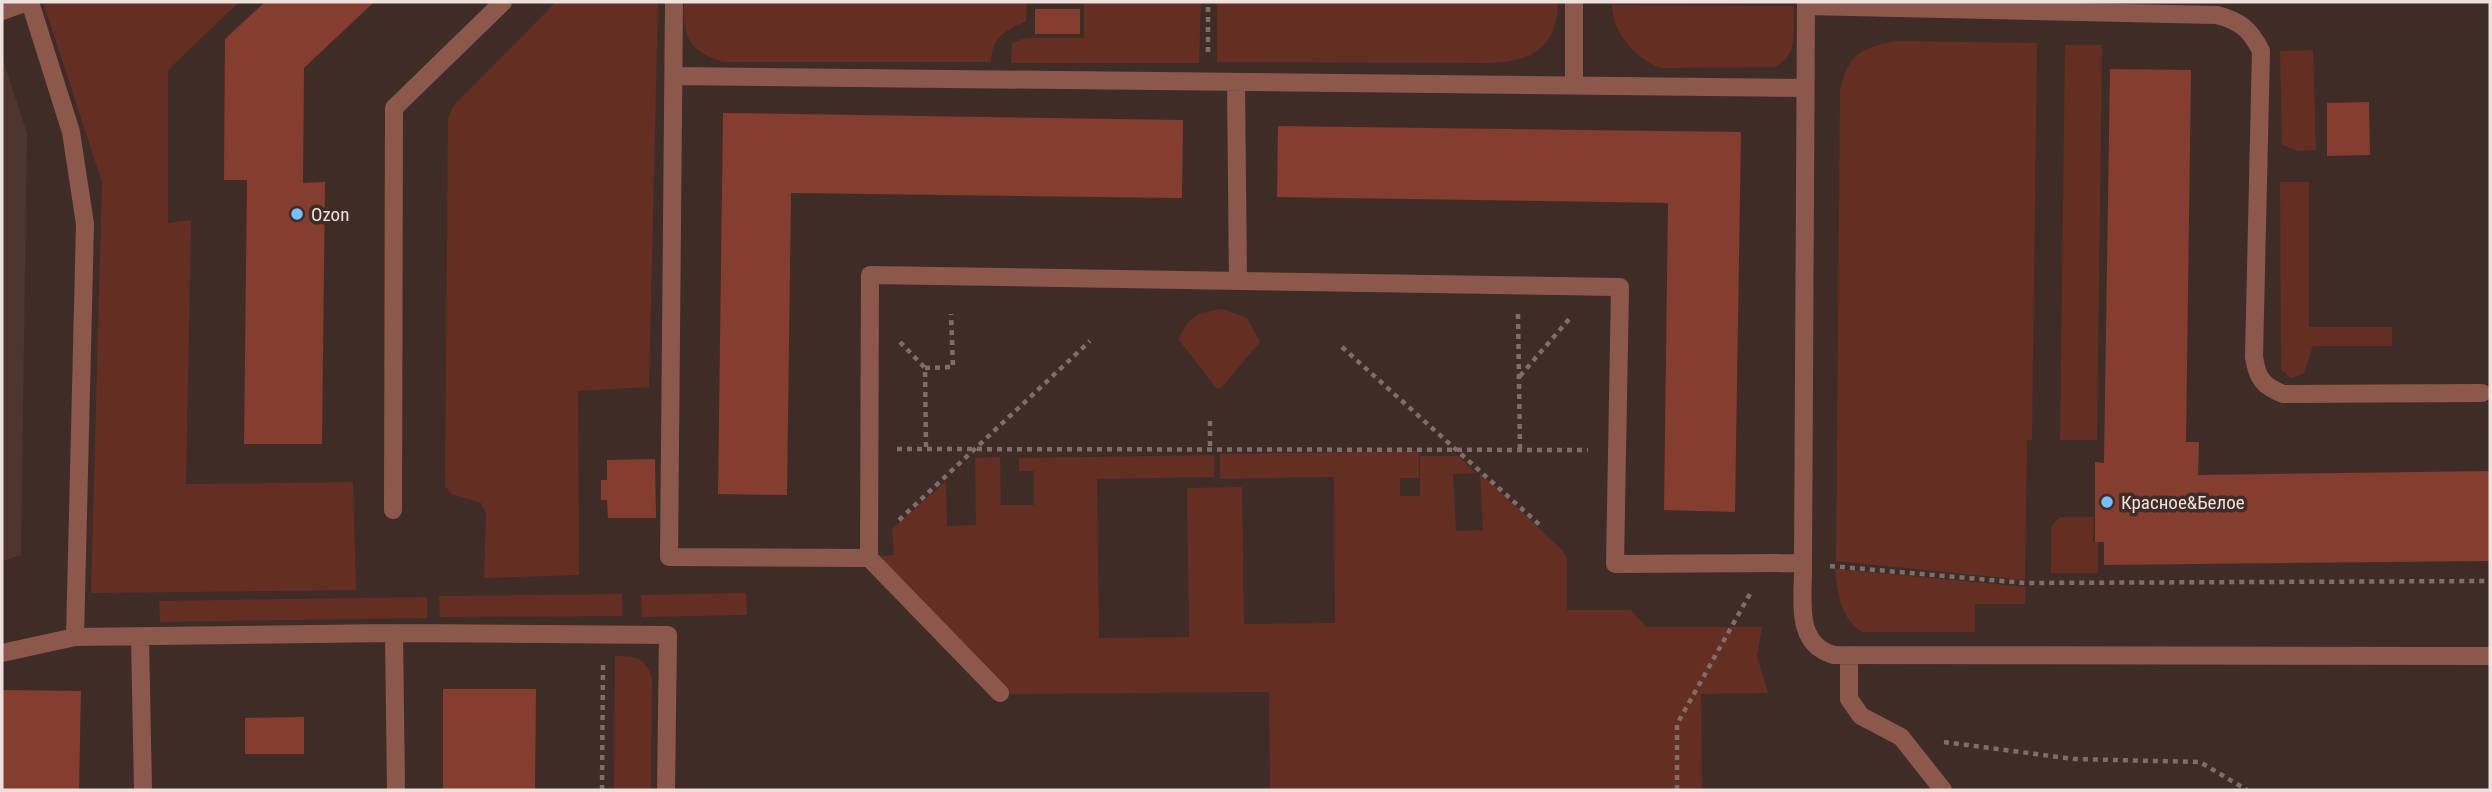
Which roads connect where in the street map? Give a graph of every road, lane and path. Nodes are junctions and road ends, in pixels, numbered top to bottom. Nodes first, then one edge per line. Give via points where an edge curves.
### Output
1 (28, 2) edge
2 (503, 2) edge
3 (674, 2) edge
4 (1208, 2) edge
5 (1574, 2) edge
6 (1806, 4) edge
7 (1992, 6) edge
8 (2, 11) edge
9 (675, 76) junction
10 (1208, 81) junction
11 (1237, 82) junction
12 (1574, 85) junction
13 (1805, 88) junction
14 (1238, 281) junction
15 (870, 311) junction
16 (951, 314) dead end
17 (1518, 314) dead end
18 (1570, 317) dead end
19 (1090, 341) dead end
20 (1342, 347) dead end
21 (925, 368) junction
22 (1519, 376) junction
23 (2482, 393) dead end
24 (1210, 421) dead end
25 (869, 449) junction
26 (926, 449) junction
27 (974, 449) junction
28 (1210, 450) junction
29 (1457, 450) junction
30 (1520, 450) junction
31 (1617, 450) junction
32 (393, 510) dead end
33 (1541, 526) dead end
34 (868, 553) junction
35 (1767, 564) junction
36 (1803, 564) junction
37 (2490, 581) edge
38 (394, 633) junction
39 (604, 634) junction
40 (75, 637) junction
41 (140, 637) junction
42 (2, 653) edge
43 (1849, 655) junction
44 (2490, 656) edge
45 (1000, 694) dead end
46 (1901, 737) junction
47 (143, 790) edge
48 (396, 790) edge
49 (602, 790) edge
50 (666, 790) edge
51 (1677, 790) edge
52 (1943, 790) edge
53 (2247, 790) edge

1 - 8 lane
1 - 40 lane via 71,132 85,224
2 - 32 lane via 394,108
3 - 9 lane
4 - 10 path
5 - 12 lane
6 - 7 lane
6 - 13 lane
7 - 23 lane via 2217,15 2236,20 2252,32 2261,51 2257,374 2266,388 2283,394
9 - 10 lane
9 - 34 lane via 669,557
10 - 11 lane
11 - 12 lane
11 - 14 lane
12 - 13 lane
13 - 36 lane
14 - 15 lane via 870,275
14 - 31 lane via 1620,286
15 - 21 path
15 - 25 lane
16 - 21 path via 953,367
17 - 22 path
18 - 22 path
19 - 27 path
20 - 29 path
21 - 26 path
22 - 30 path
24 - 28 path
25 - 26 path
25 - 34 lane
26 - 27 path
27 - 28 path
27 - 34 path
28 - 29 path
29 - 30 path
29 - 33 path
30 - 31 path
31 - 35 lane via 1615,564
34 - 45 lane
35 - 36 lane
35 - 51 path via 1677,724
36 - 37 path via 2025,583
36 - 43 lane via 1804,629 1809,641 1819,651
38 - 39 lane
38 - 41 lane
38 - 48 lane
39 - 49 path
39 - 50 lane via 668,635
40 - 41 lane
40 - 42 lane
41 - 47 lane
43 - 44 lane
43 - 46 lane via 1849,699 1861,716
46 - 52 lane
46 - 53 path via 2074,759 2200,762

